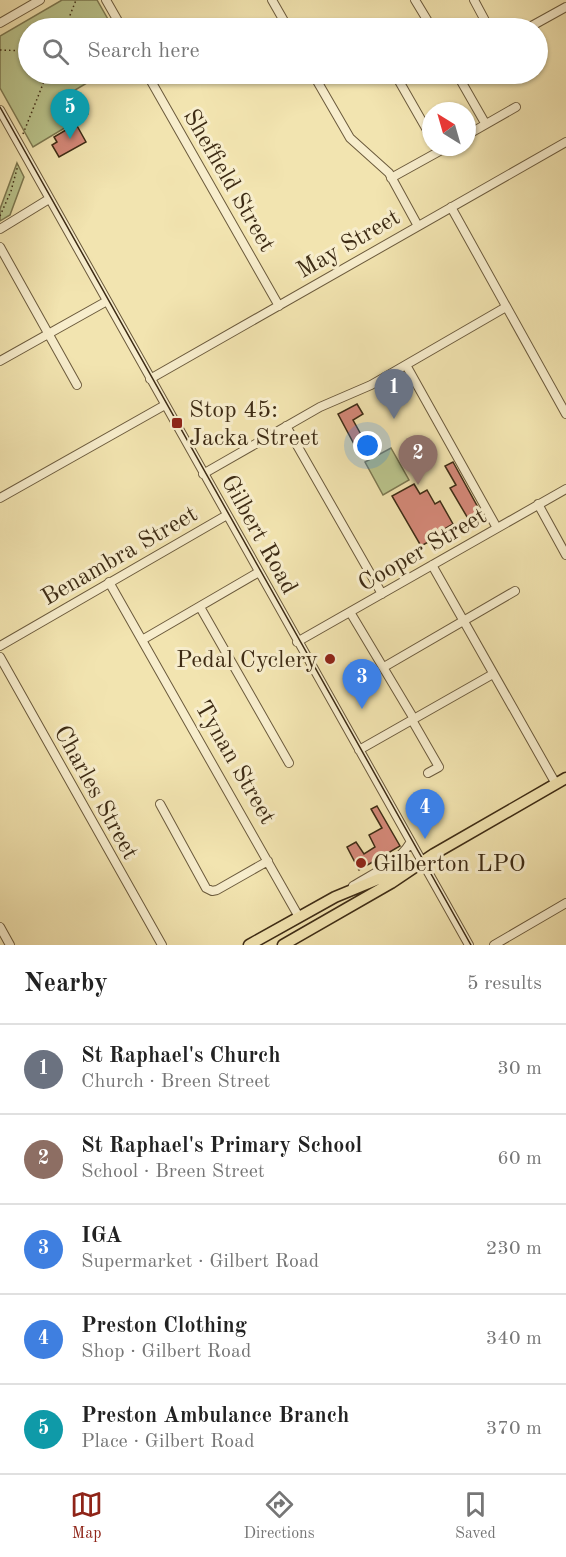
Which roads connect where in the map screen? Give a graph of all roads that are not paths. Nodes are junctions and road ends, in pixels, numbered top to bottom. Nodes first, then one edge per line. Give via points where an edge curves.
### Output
1 (40, 0) edge
2 (106, 0) edge
3 (272, 0) edge
4 (415, 0) edge
5 (474, 0) edge
6 (566, 7) edge
7 (116, 18) edge
8 (282, 18) edge
9 (426, 18) edge
10 (484, 18) edge
11 (546, 18) edge
12 (0, 23) edge
13 (153, 84) edge
14 (319, 84) edge
15 (401, 84) edge
16 (463, 84) edge
17 (516, 107) dead end
18 (0, 110) edge
19 (422, 121) edge
20 (485, 123) junction
21 (476, 129) edge
22 (566, 142) edge
23 (429, 156) edge
24 (391, 178) junction
25 (50, 201) junction
26 (451, 207) junction
27 (418, 226) junction
28 (0, 230) edge
29 (0, 247) edge
30 (107, 302) junction
31 (279, 306) junction
32 (506, 308) junction
33 (48, 333) junction
34 (0, 361) edge
35 (406, 365) junction
36 (150, 379) junction
37 (77, 385) dead end
38 (165, 405) junction
39 (566, 414) edge
40 (286, 426) junction
41 (204, 474) junction
42 (566, 489) edge
43 (0, 498) edge
44 (538, 504) junction
45 (226, 515) junction
46 (497, 528) junction
47 (566, 554) edge
48 (432, 565) junction
49 (259, 573) junction
50 (110, 582) junction
51 (515, 591) dead end
52 (382, 594) junction
53 (200, 607) junction
54 (350, 612) junction
55 (463, 622) junction
56 (142, 640) junction
57 (297, 642) junction
58 (0, 646) edge
59 (0, 657) edge
60 (384, 667) junction
61 (493, 674) junction
62 (413, 719) junction
63 (358, 750) junction
64 (289, 763) dead end
65 (428, 773) dead end
66 (561, 781) edge
67 (160, 804) dead end
68 (410, 843) junction
69 (268, 861) junction
70 (420, 862) junction
71 (335, 897) junction
72 (566, 903) edge
73 (299, 916) junction
74 (0, 927) edge
75 (307, 931) junction
76 (251, 944) edge
77 (10, 945) edge
78 (162, 945) edge
79 (283, 945) edge
80 (469, 945) edge
81 (494, 945) edge

1 - 12 street
2 - 7 street
3 - 8 street
4 - 9 street
5 - 10 street
6 - 11 street
13 - 31 street, Sheffield Street
14 - 24 street via 350,138
15 - 19 street
16 - 20 street
17 - 20 street
18 - 25 street, Gilbert Road
20 - 21 street
22 - 26 street, May Street
23 - 24 street
24 - 27 street
25 - 28 street
25 - 30 street, Gilbert Road
26 - 27 street, May Street
26 - 32 street
27 - 31 street, May Street
29 - 33 street
30 - 33 street
30 - 36 street, Gilbert Road
31 - 36 street, May Street
32 - 35 street
32 - 39 street
33 - 34 street
33 - 37 street
35 - 40 street
35 - 46 street
36 - 38 street, Gilbert Road
38 - 41 street, Gilbert Road
38 - 43 street
40 - 41 street
40 - 52 street
41 - 45 street, Gilbert Road
42 - 44 street, Cooper Street
44 - 46 street, Cooper Street
44 - 47 street
45 - 49 street, Gilbert Road
45 - 50 street, Benambra Street
46 - 48 street, Cooper Street
48 - 52 street, Cooper Street
48 - 55 street
49 - 53 street
49 - 57 street, Gilbert Road
50 - 56 street, Tynan Street
50 - 58 street, Benambra Street
51 - 55 street
52 - 54 street, Cooper Street
53 - 56 street
53 - 64 street
54 - 57 street, Cooper Street
54 - 60 street
55 - 60 street
55 - 61 street
56 - 69 street, Tynan Street
57 - 63 street, Gilbert Road
59 - 78 street, Charles Street
60 - 62 street
61 - 62 street
61 - 66 street
62 - 63 street
62 - 65 street via 439,767
63 - 68 street, Gilbert Road
66 - 70 main road
67 - 69 street via 206,888 217,890
68 - 70 street, Gilbert Road
68 - 71 street via 403,853
69 - 73 street, Tynan Street
70 - 71 main road
70 - 75 main road via 391,884
70 - 80 street, Gilbert Road
71 - 73 main road
72 - 81 street
73 - 75 main road, Tynan Street
73 - 76 main road
74 - 77 street
75 - 79 main road

